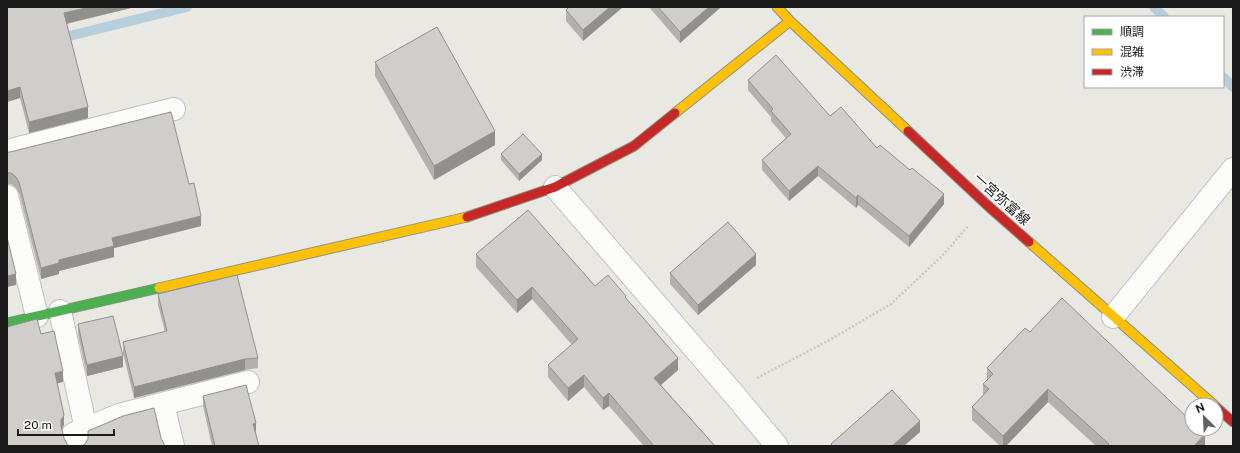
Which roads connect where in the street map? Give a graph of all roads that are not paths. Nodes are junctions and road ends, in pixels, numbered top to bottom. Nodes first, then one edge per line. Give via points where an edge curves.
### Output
1 (777, 7) edge
2 (790, 21) junction
3 (174, 109) dead end
4 (7, 150) edge
5 (1233, 169) edge
6 (555, 187) junction
7 (7, 196) edge
8 (60, 311) junction
9 (37, 316) junction
10 (1113, 317) junction
11 (7, 323) edge
12 (248, 382) dead end
13 (1205, 397) edge
14 (163, 404) junction
15 (1224, 414) edge
16 (1233, 422) edge
17 (81, 438) edge
18 (173, 446) edge
19 (777, 446) edge

1 - 2 street, 一宮弥富線
2 - 6 street via 634,146
2 - 10 street, 一宮弥富線 via 987,205
3 - 4 street
5 - 10 street
6 - 8 street via 458,220
6 - 19 street
7 - 9 street
8 - 9 street
8 - 17 street
9 - 11 street
10 - 13 street, 一宮弥富線
12 - 14 street
14 - 17 street via 119,415
14 - 18 street
15 - 16 street, 一宮弥富線

